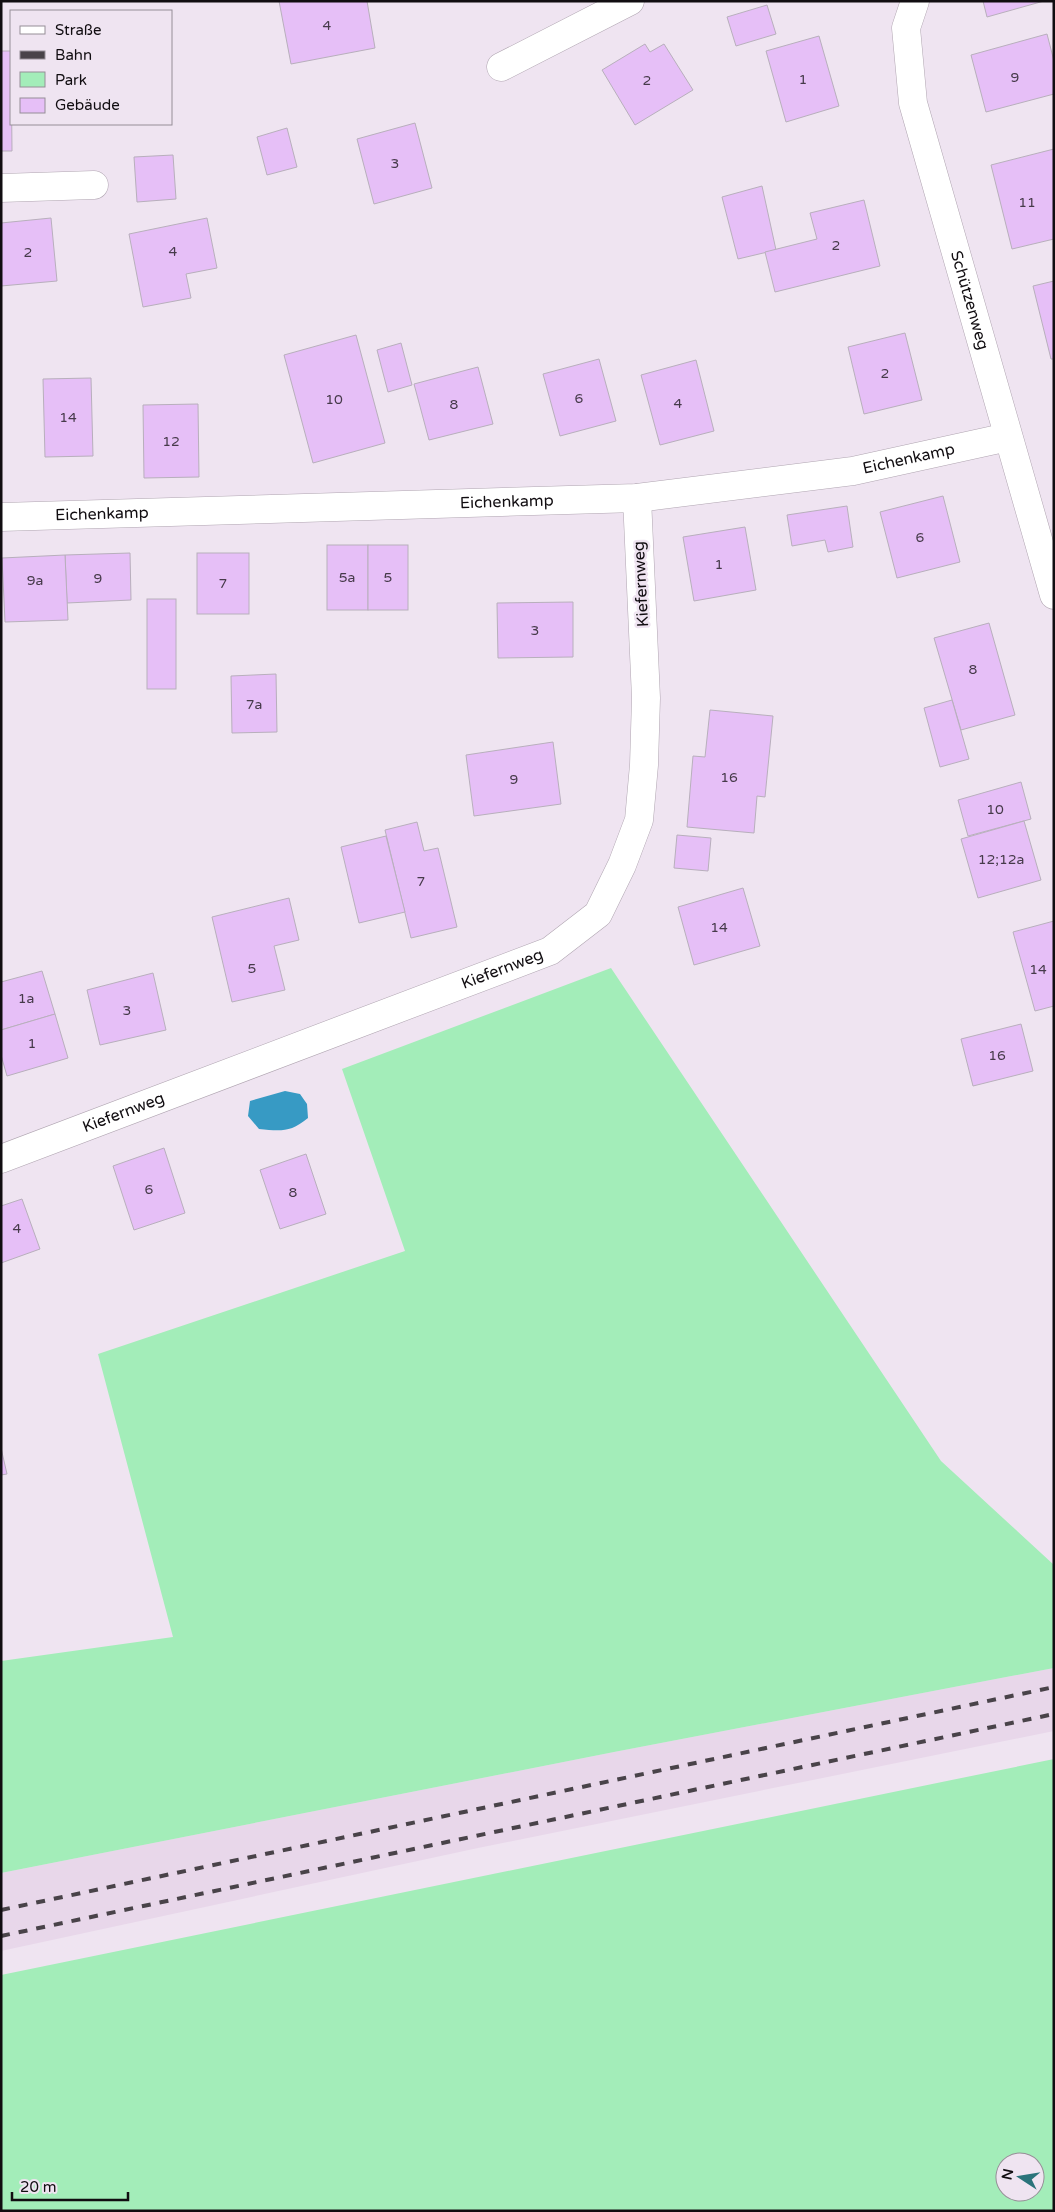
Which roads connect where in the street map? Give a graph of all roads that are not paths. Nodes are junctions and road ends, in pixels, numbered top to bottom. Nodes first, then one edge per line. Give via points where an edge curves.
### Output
1 (630, 1) edge
2 (915, 1) edge
3 (501, 66) dead end
4 (94, 186) dead end
5 (1, 188) edge
6 (1008, 437) junction
7 (638, 498) junction
8 (1, 517) edge
9 (1054, 596) edge
10 (1, 1159) edge

1 - 3 street
2 - 6 street, Schützenweg via 906,28 913,103
4 - 5 street
6 - 7 street, Eichenkamp via 853,471
6 - 9 street, Schützenweg
7 - 8 street, Eichenkamp
7 - 10 street, Kiefernweg via 646,698 640,811 622,865 598,914 550,951

